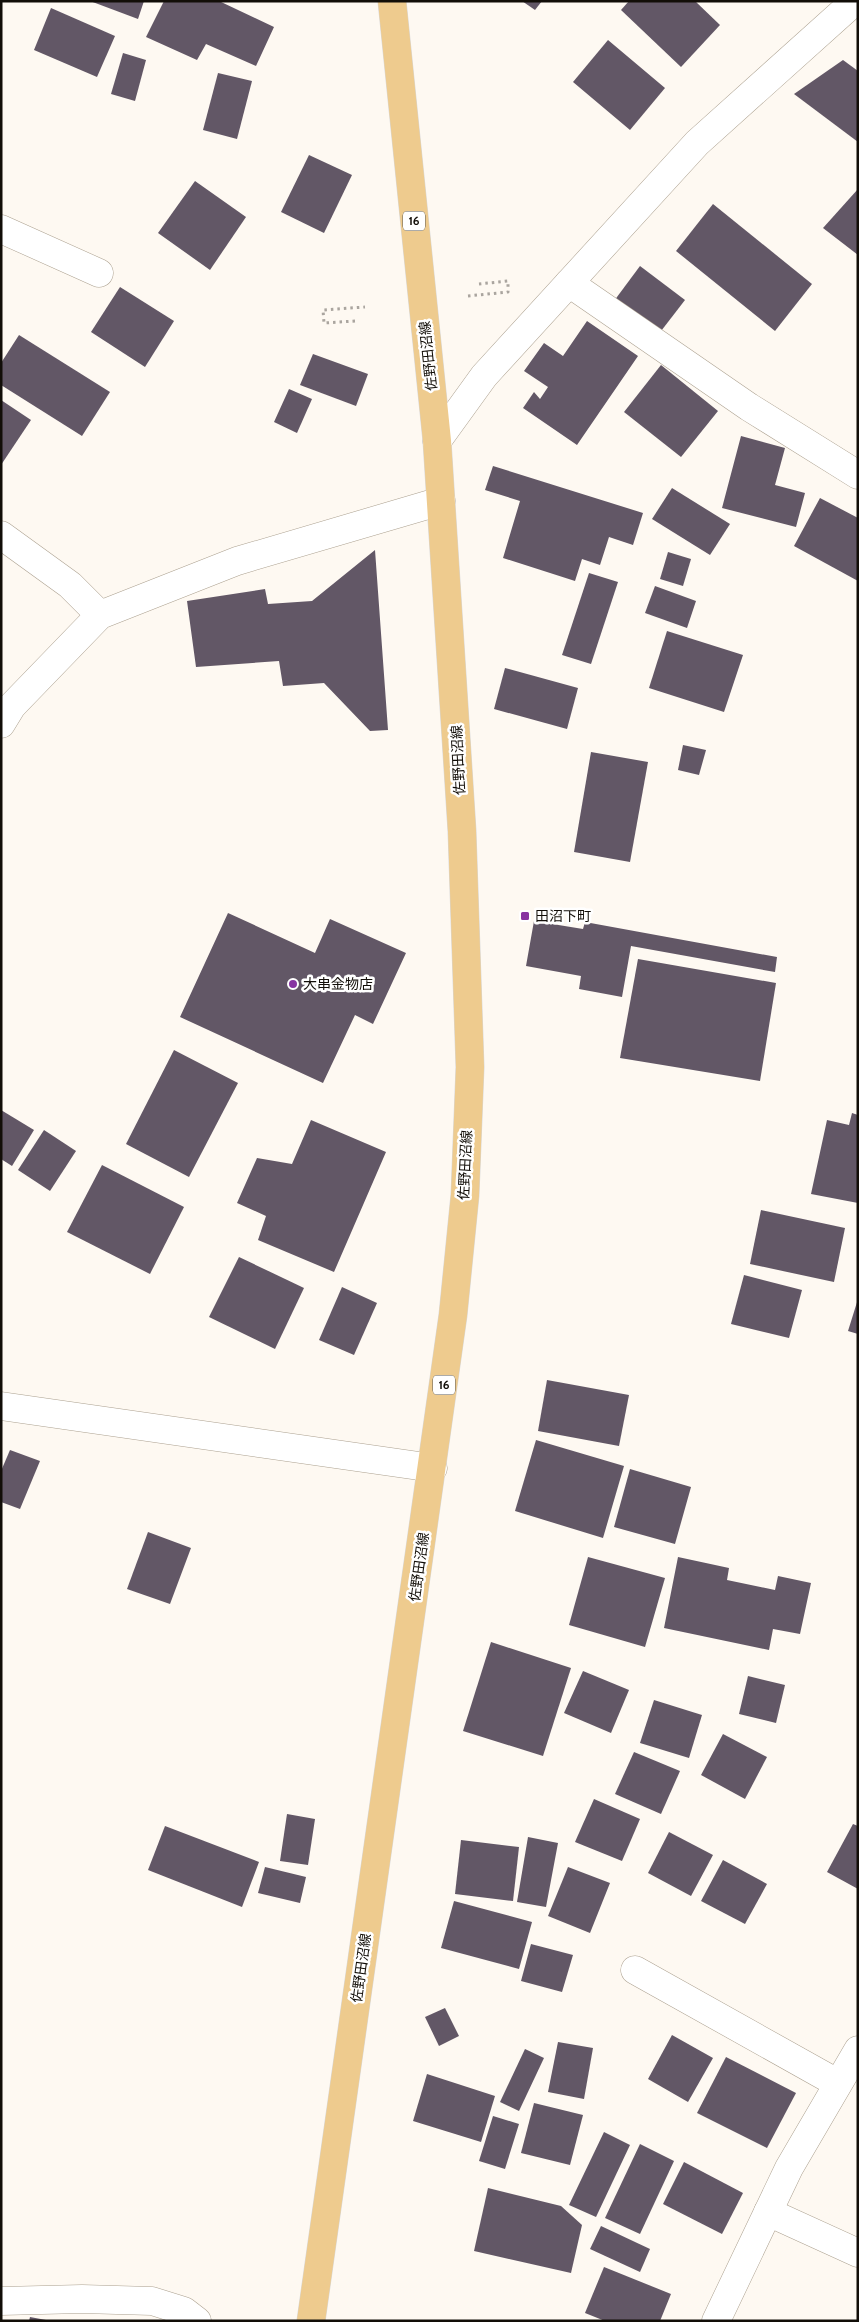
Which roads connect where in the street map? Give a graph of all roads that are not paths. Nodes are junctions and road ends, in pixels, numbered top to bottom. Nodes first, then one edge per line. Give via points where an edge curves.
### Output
1 (392, 1) edge
2 (855, 1) edge
3 (1, 229) edge
4 (99, 273) dead end
5 (569, 283) junction
6 (437, 442) junction
7 (858, 475) edge
8 (441, 501) junction
9 (1, 535) edge
10 (100, 614) junction
11 (1, 724) edge
12 (1, 1406) edge
13 (433, 1468) junction
14 (635, 1970) dead end
15 (858, 2050) edge
16 (837, 2083) junction
17 (768, 2212) junction
18 (858, 2253) edge
19 (1, 2301) edge
20 (197, 2321) edge
21 (310, 2321) edge
22 (716, 2321) edge

1 - 6 main road, 佐野田沼線 / 16
2 - 5 street via 698,143
3 - 4 street
5 - 6 street via 484,376
5 - 7 street via 749,407
6 - 8 main road, 佐野田沼線 / 16
8 - 10 street via 237,561
8 - 13 main road, 佐野田沼線 / 16 via 463,840 470,1067 465,1195
9 - 10 street via 70,585
10 - 11 street via 12,706
12 - 13 street
13 - 21 main road, 佐野田沼線 / 16
14 - 16 street
15 - 16 street
16 - 17 street
17 - 18 street
17 - 22 street
19 - 20 street via 152,2301 184,2311

